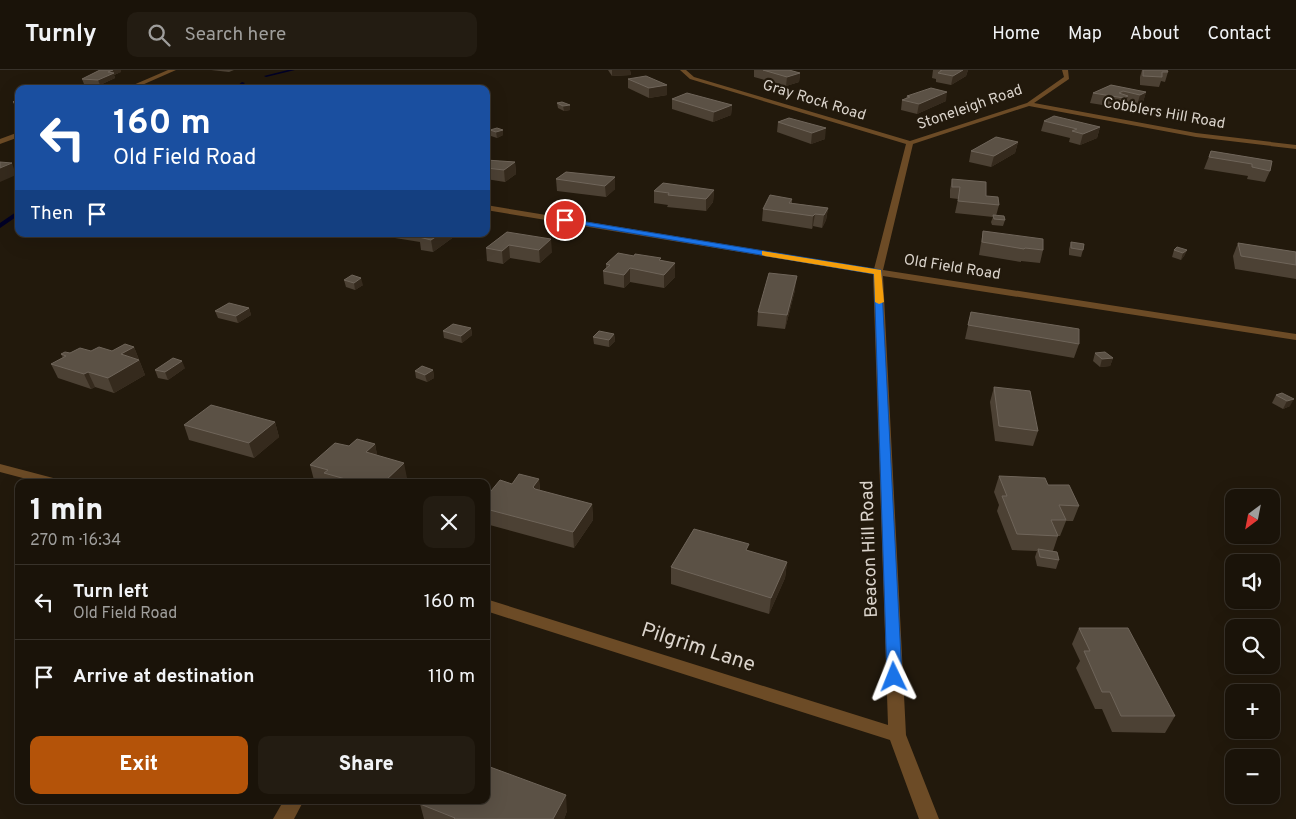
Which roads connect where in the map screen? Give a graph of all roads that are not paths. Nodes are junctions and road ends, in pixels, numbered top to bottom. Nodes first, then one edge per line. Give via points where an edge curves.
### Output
1 (174, 70) edge
2 (684, 70) edge
3 (1065, 70) edge
4 (137, 85) edge
5 (1029, 104) junction
6 (15, 136) edge
7 (0, 142) edge
8 (910, 143) junction
9 (1296, 147) edge
10 (490, 208) edge
11 (878, 272) junction
12 (1296, 337) edge
13 (0, 468) edge
14 (41, 479) edge
15 (490, 606) edge
16 (897, 735) junction
17 (292, 804) edge
18 (283, 819) edge
19 (930, 819) edge

1 - 4 street
2 - 8 street, Gray Rock Road via 692,78
3 - 5 street, Stoneleigh Road via 1067,78
5 - 8 street, Stoneleigh Road
5 - 9 street, Cobblers Hill Road via 1196,135
6 - 7 street
8 - 11 street, Stoneleigh Road
10 - 11 street, Old Field Road
11 - 12 street, Old Field Road
11 - 16 street, Beacon Hill Road
13 - 14 street
15 - 16 street, Pilgrim Lane
16 - 19 street, Beacon Hill Road
17 - 18 street

